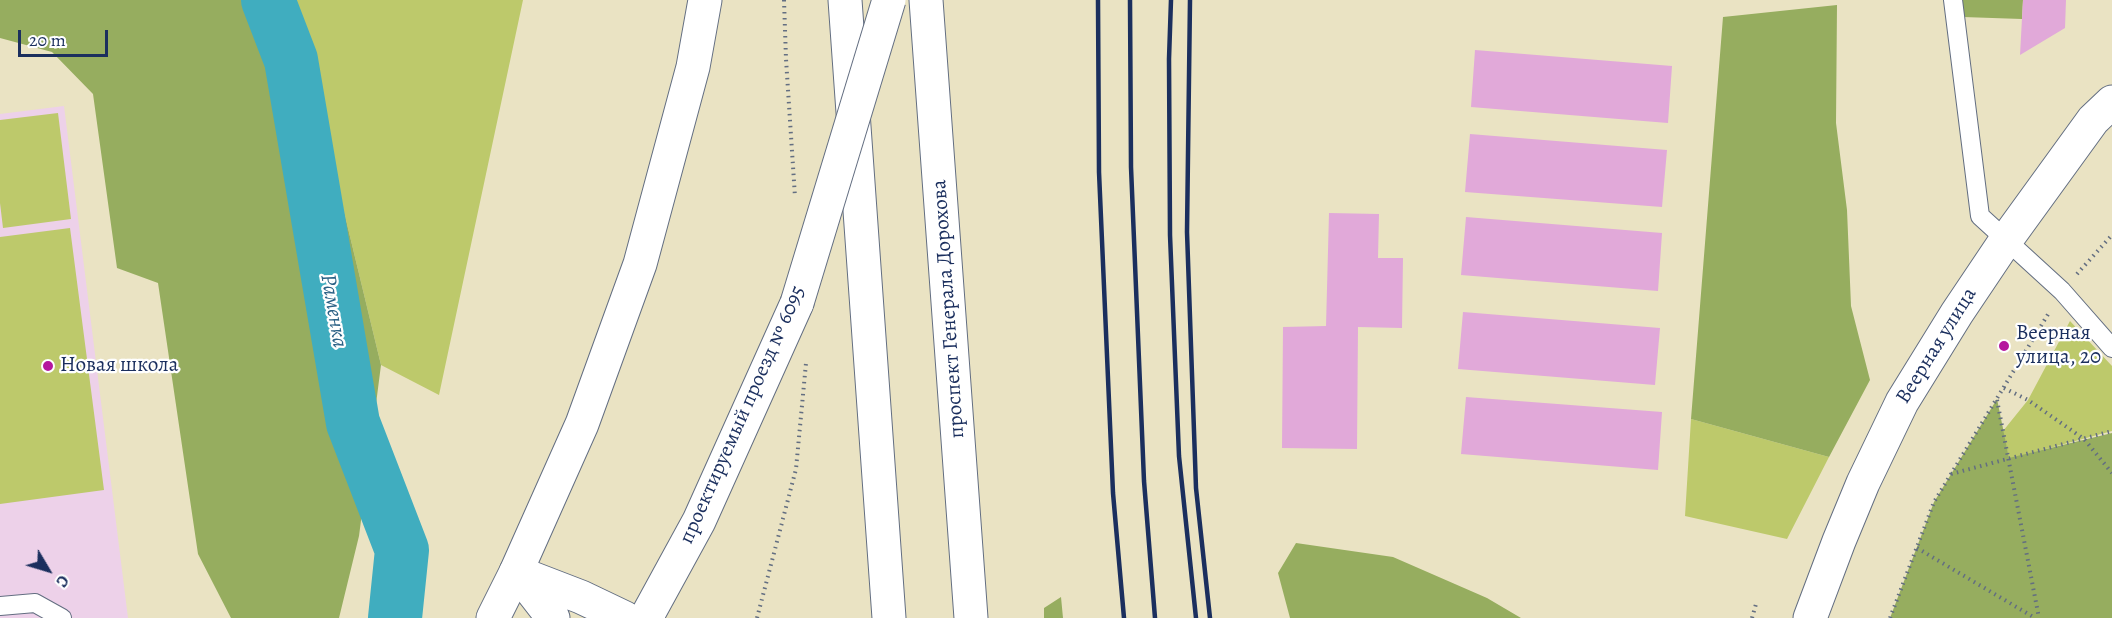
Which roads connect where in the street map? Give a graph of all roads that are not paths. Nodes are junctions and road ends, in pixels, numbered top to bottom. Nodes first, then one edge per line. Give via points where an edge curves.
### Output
1 (705, 0) edge
2 (845, 0) edge
3 (889, 0) edge
4 (926, 0) edge
5 (1953, 0) edge
6 (2112, 86) edge
7 (2103, 111) edge
8 (2006, 240) junction
9 (2112, 348) edge
10 (516, 572) junction
11 (0, 606) edge
12 (62, 618) edge
13 (493, 618) edge
14 (553, 618) edge
15 (625, 618) edge
16 (646, 618) edge
17 (889, 618) edge
18 (971, 618) edge
19 (1810, 618) edge

1 - 10 main road via 693,67 640,264 582,424
2 - 17 main road
3 - 16 main road, проектируемый проезд № 6095, bridge via 796,303 699,521
4 - 18 main road, проспект Генерала Дорохова
5 - 8 lane via 1980,216
6 - 7 main road, Веерная улица
7 - 8 main road, Веерная улица
8 - 9 lane via 2062,291
8 - 19 main road, Веерная улица via 1902,402 1863,483
10 - 13 main road
10 - 14 main road
10 - 15 main road
11 - 12 lane via 35,603

